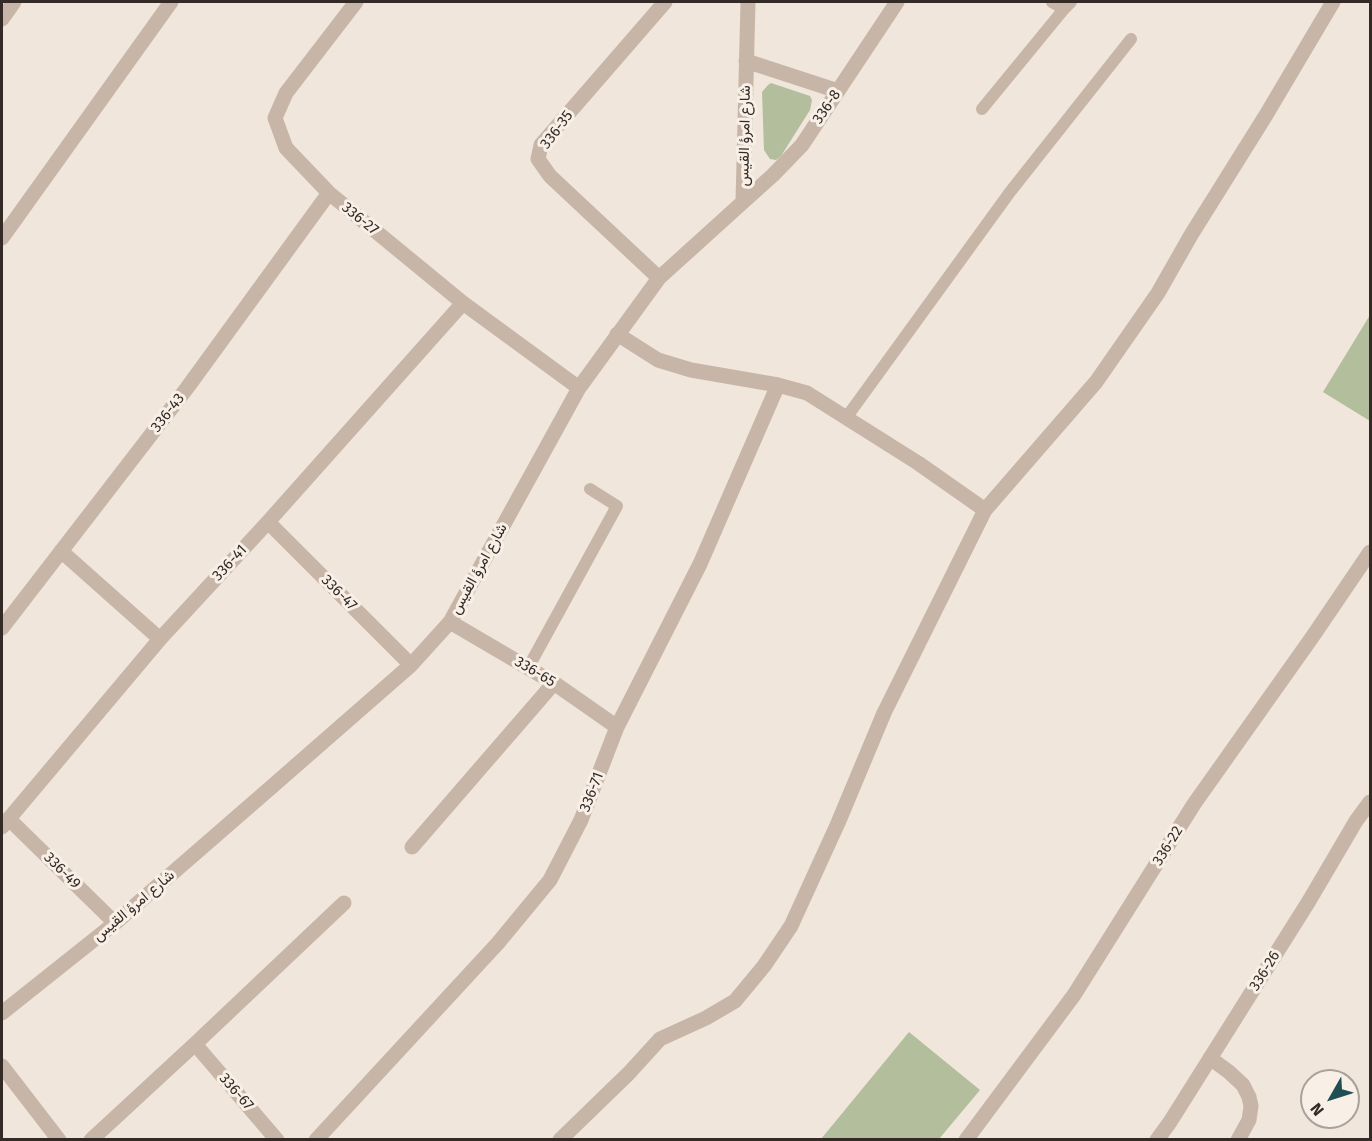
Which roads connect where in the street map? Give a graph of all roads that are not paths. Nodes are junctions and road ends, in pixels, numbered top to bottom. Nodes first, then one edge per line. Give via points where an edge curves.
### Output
1 (14, 2) edge
2 (171, 2) edge
3 (356, 2) edge
4 (665, 2) edge
5 (748, 2) edge
6 (897, 2) edge
7 (1052, 2) edge
8 (1334, 2) edge
9 (1068, 5) edge
10 (2, 19) edge
11 (1131, 39) dead end
12 (746, 61) junction
13 (838, 91) junction
14 (982, 109) dead end
15 (329, 193) junction
16 (743, 202) junction
17 (2, 238) edge
18 (659, 278) junction
19 (463, 303) junction
20 (617, 334) junction
21 (778, 385) junction
22 (579, 388) junction
23 (846, 418) junction
24 (590, 489) dead end
25 (984, 510) junction
26 (268, 522) junction
27 (61, 551) junction
28 (1371, 552) edge
29 (450, 621) junction
30 (2, 628) edge
31 (160, 639) junction
32 (411, 665) junction
33 (528, 668) junction
34 (554, 683) junction
35 (617, 727) junction
36 (1371, 802) edge
37 (5, 823) edge
38 (412, 847) dead end
39 (344, 903) dead end
40 (115, 923) junction
41 (2, 1013) edge
42 (195, 1044) junction
43 (1210, 1058) junction
44 (2, 1066) edge
45 (59, 1140) edge
46 (91, 1140) edge
47 (277, 1140) edge
48 (316, 1140) edge
49 (560, 1140) edge
50 (966, 1140) edge
51 (1157, 1140) edge
52 (1238, 1140) edge

1 - 10 street
2 - 17 street
3 - 15 street, 336-27 via 286,93 275,118 286,148
4 - 18 street, 336-35 via 541,145 538,159 550,176
5 - 12 street, شارع امرؤ القيس
6 - 13 street, 336-8
7 - 9 lane
8 - 25 street via 1158,293 1096,382
9 - 14 lane
11 - 23 lane via 1010,192
12 - 13 street
12 - 16 street, شارع امرؤ القيس
13 - 16 street, 336-8 via 802,145
15 - 19 street, 336-27
15 - 27 street, 336-43 via 187,388
16 - 18 street, شارع امرؤ القيس
18 - 20 street, شارع امرؤ القيس
19 - 22 street, 336-27
19 - 26 street, 336-41
20 - 21 street via 658,360
20 - 22 street, شارع امرؤ القيس
21 - 23 street via 807,393
21 - 35 street, 336-71 via 700,564
22 - 29 street, شارع امرؤ القيس
23 - 25 street
24 - 33 lane via 617,506
25 - 49 street via 884,713 791,926 735,1000 660,1039
26 - 31 street, 336-41
26 - 32 street, 336-47
27 - 30 street, 336-43
27 - 31 street
28 - 50 street, 336-22 via 1194,804 1074,995
29 - 32 street, شارع امرؤ القيس
29 - 33 street, 336-65
31 - 37 street, 336-41
32 - 40 street, شارع امرؤ القيس
33 - 34 street, 336-65
34 - 35 street, 336-65
34 - 38 street
35 - 48 street, 336-71 via 581,820 549,880 498,943
36 - 43 street, 336-26
37 - 40 street, 336-49
39 - 42 street
40 - 41 street, شارع امرؤ القيس
42 - 46 street
42 - 47 street, 336-67
43 - 51 street, 336-26
43 - 52 street via 1243,1085 1249,1097 1249,1120
44 - 45 street

